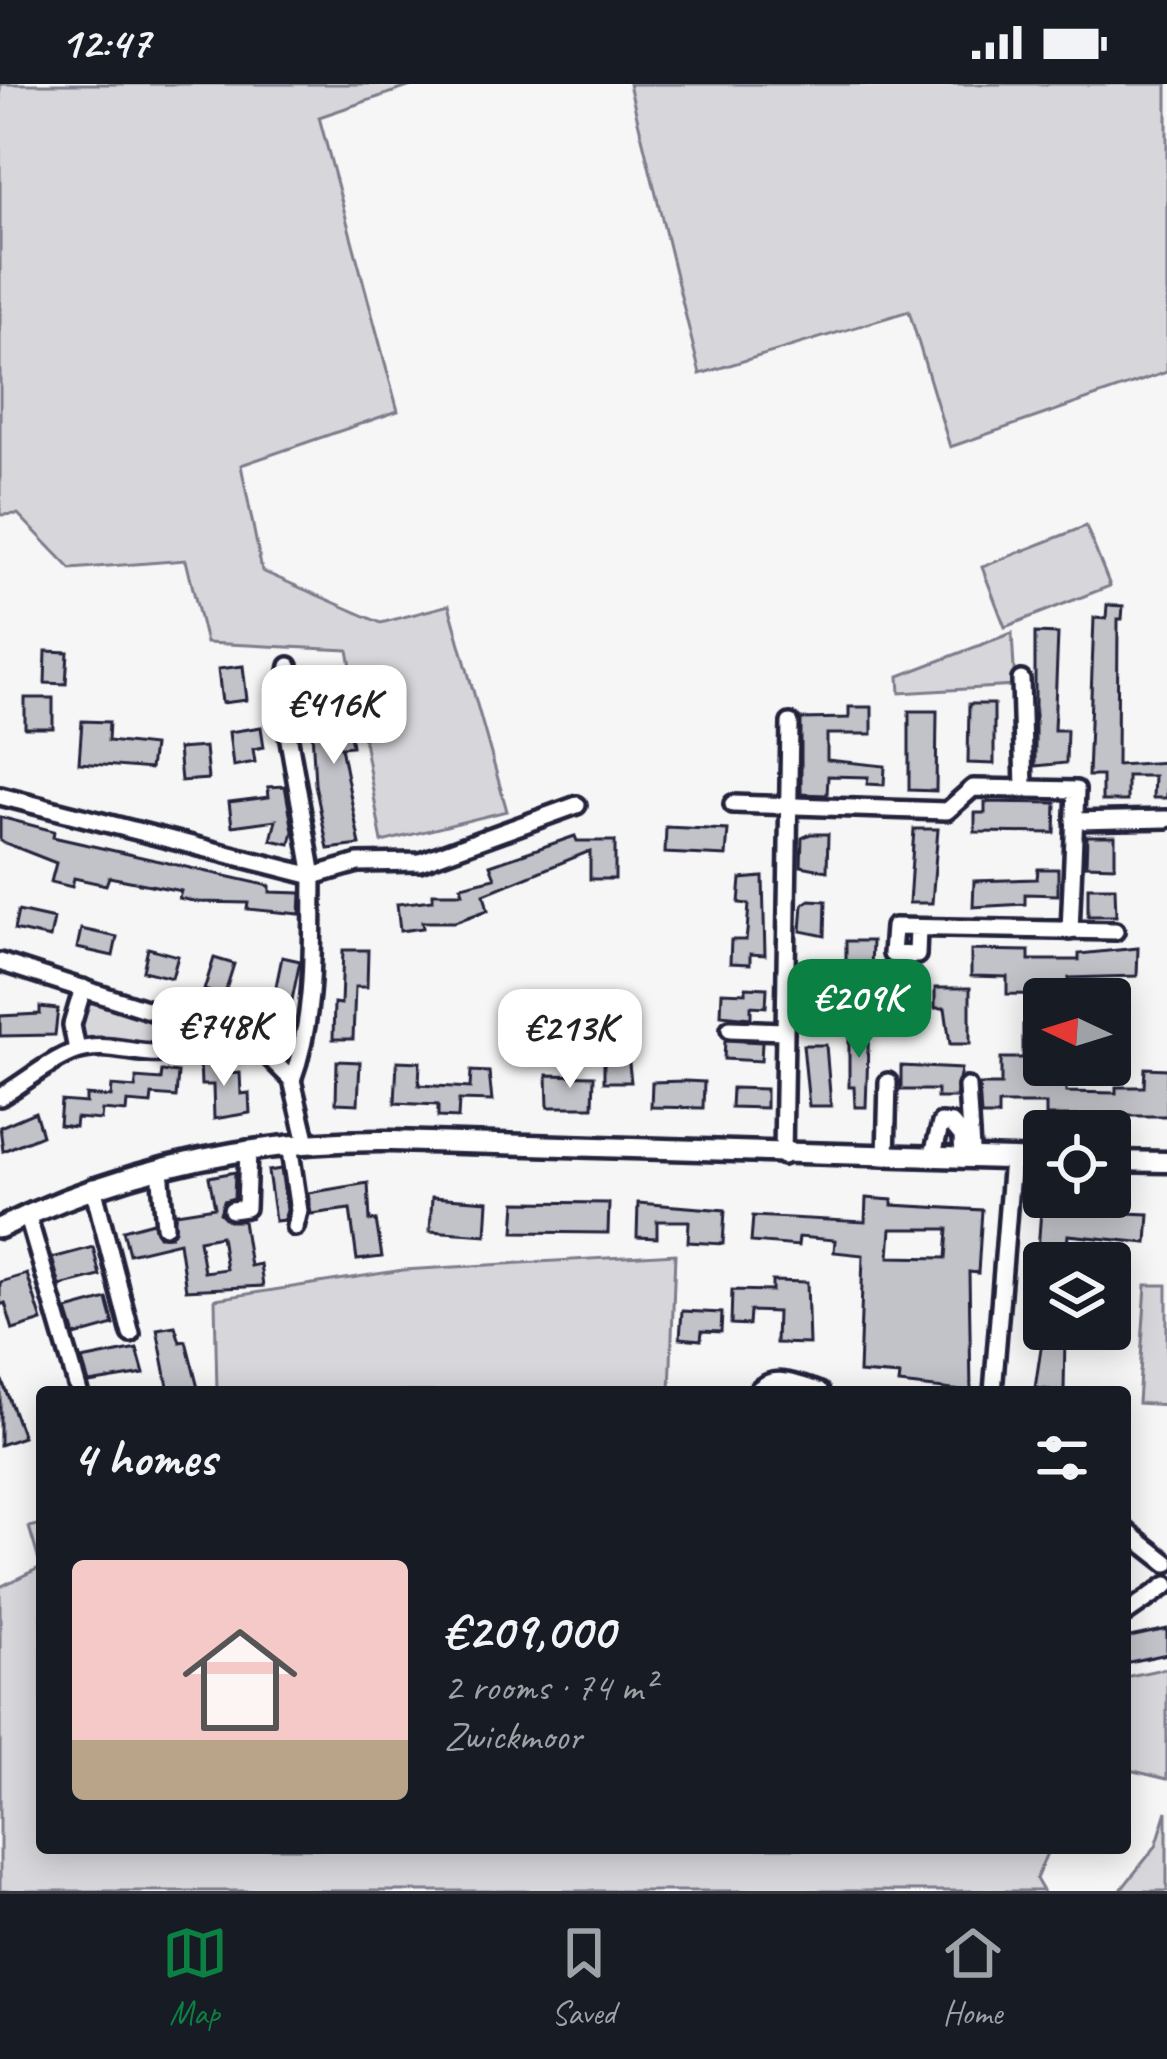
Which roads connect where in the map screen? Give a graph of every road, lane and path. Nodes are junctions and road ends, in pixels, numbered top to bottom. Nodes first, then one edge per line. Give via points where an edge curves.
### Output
1 (289, 666) dead end
2 (1021, 680) dead end
3 (790, 723) dead end
4 (1024, 788) junction
5 (0, 796) edge
6 (734, 804) dead end
7 (577, 806) dead end
8 (789, 806) junction
9 (1167, 819) edge
10 (1074, 821) junction
11 (313, 876) junction
12 (918, 928) dead end
13 (1070, 931) junction
14 (1115, 931) dead end
15 (0, 962) edge
16 (83, 988) junction
17 (208, 1028) junction
18 (730, 1029) dead end
19 (784, 1031) junction
20 (77, 1050) junction
21 (292, 1080) junction
22 (888, 1082) dead end
23 (967, 1088) dead end
24 (0, 1097) edge
25 (298, 1143) junction
26 (248, 1149) junction
27 (783, 1156) junction
28 (886, 1157) junction
29 (932, 1158) junction
30 (967, 1159) junction
31 (1012, 1160) junction
32 (1023, 1160) edge
33 (1131, 1161) edge
34 (1167, 1162) edge
35 (160, 1168) junction
36 (93, 1187) junction
37 (232, 1210) dead end
38 (27, 1214) junction
39 (165, 1226) dead end
40 (295, 1227) dead end
41 (0, 1228) edge
42 (131, 1334) dead end
43 (77, 1386) edge
44 (761, 1386) edge
45 (801, 1386) edge
46 (993, 1386) edge
47 (1131, 1535) edge
48 (1167, 1563) edge
49 (1167, 1585) edge
50 (1131, 1610) edge

1 - 11 street via 282,700
2 - 4 street
3 - 8 street
4 - 8 street via 973,788 946,811
4 - 10 street via 1076,790
5 - 11 street
6 - 8 street
7 - 11 street via 420,862 358,863
8 - 19 street
9 - 10 street
10 - 13 street
11 - 21 street via 311,996
12 - 13 street
13 - 14 street
15 - 16 street
16 - 17 street
16 - 20 street via 72,1025
17 - 20 street via 195,1045 171,1053
17 - 21 street via 256,1045
18 - 19 street
19 - 27 street
20 - 24 street
21 - 25 street
22 - 28 street
23 - 30 street
25 - 26 main road
25 - 27 main road
25 - 40 street
26 - 35 main road
26 - 37 street via 246,1208
27 - 28 main road
28 - 29 main road
29 - 30 main road
29 - 30 street via 941,1123 962,1136
30 - 31 main road
31 - 32 main road
31 - 46 street
33 - 34 main road
35 - 36 main road
35 - 39 street
36 - 38 main road
36 - 42 street
38 - 41 main road
38 - 43 street
44 - 45 street via 782,1380
47 - 48 street
49 - 50 street

